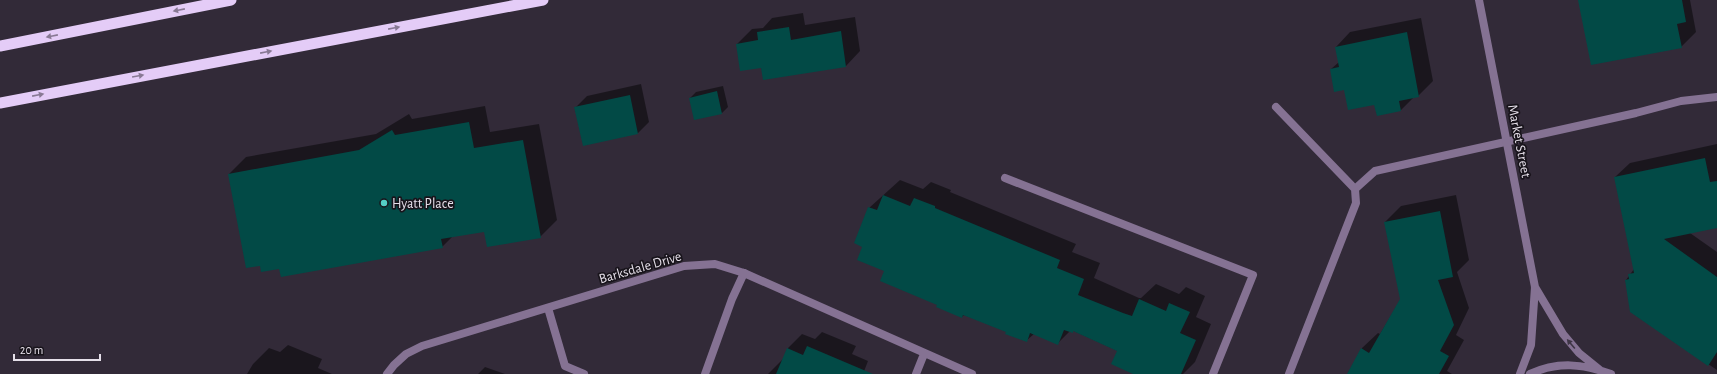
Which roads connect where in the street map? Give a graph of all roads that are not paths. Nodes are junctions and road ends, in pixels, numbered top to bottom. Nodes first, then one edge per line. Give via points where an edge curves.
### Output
1 (231, 0) edge
2 (543, 0) edge
3 (1479, 0) edge
4 (0, 46) edge
5 (1717, 97) edge
6 (0, 103) edge
7 (1276, 107) dead end
8 (1506, 141) junction
9 (1005, 178) dead end
10 (1355, 189) junction
11 (744, 273) junction
12 (1535, 287) junction
13 (548, 308) junction
14 (924, 354) junction
15 (1600, 370) junction
16 (388, 374) edge
17 (584, 374) edge
18 (705, 374) edge
19 (916, 374) edge
20 (972, 374) edge
21 (1213, 374) edge
22 (1289, 374) edge
23 (1520, 374) edge
24 (1530, 374) edge
25 (1611, 374) edge

1 -> 4 highway
6 -> 2 highway
3 - 8 street, Market Street
5 - 8 street via 1681,101
7 - 10 street
8 - 10 street via 1375,171
8 - 12 street, Market Street
9 - 21 street via 1253,275
10 - 22 street via 1356,203
11 - 13 street, Barksdale Drive via 715,264 684,266
11 - 14 street, Barksdale Drive
11 - 18 street
15 -> 12 street, Market Street via 1579,353 1563,334
12 - 23 street, Market Street via 1531,345
13 - 16 street, Barksdale Drive via 422,346 406,354
13 - 17 street via 565,366
14 - 19 street
14 - 20 street, Barksdale Drive
15 - 24 street, Market Street via 1575,364 1554,365
15 - 25 street, Market Street

